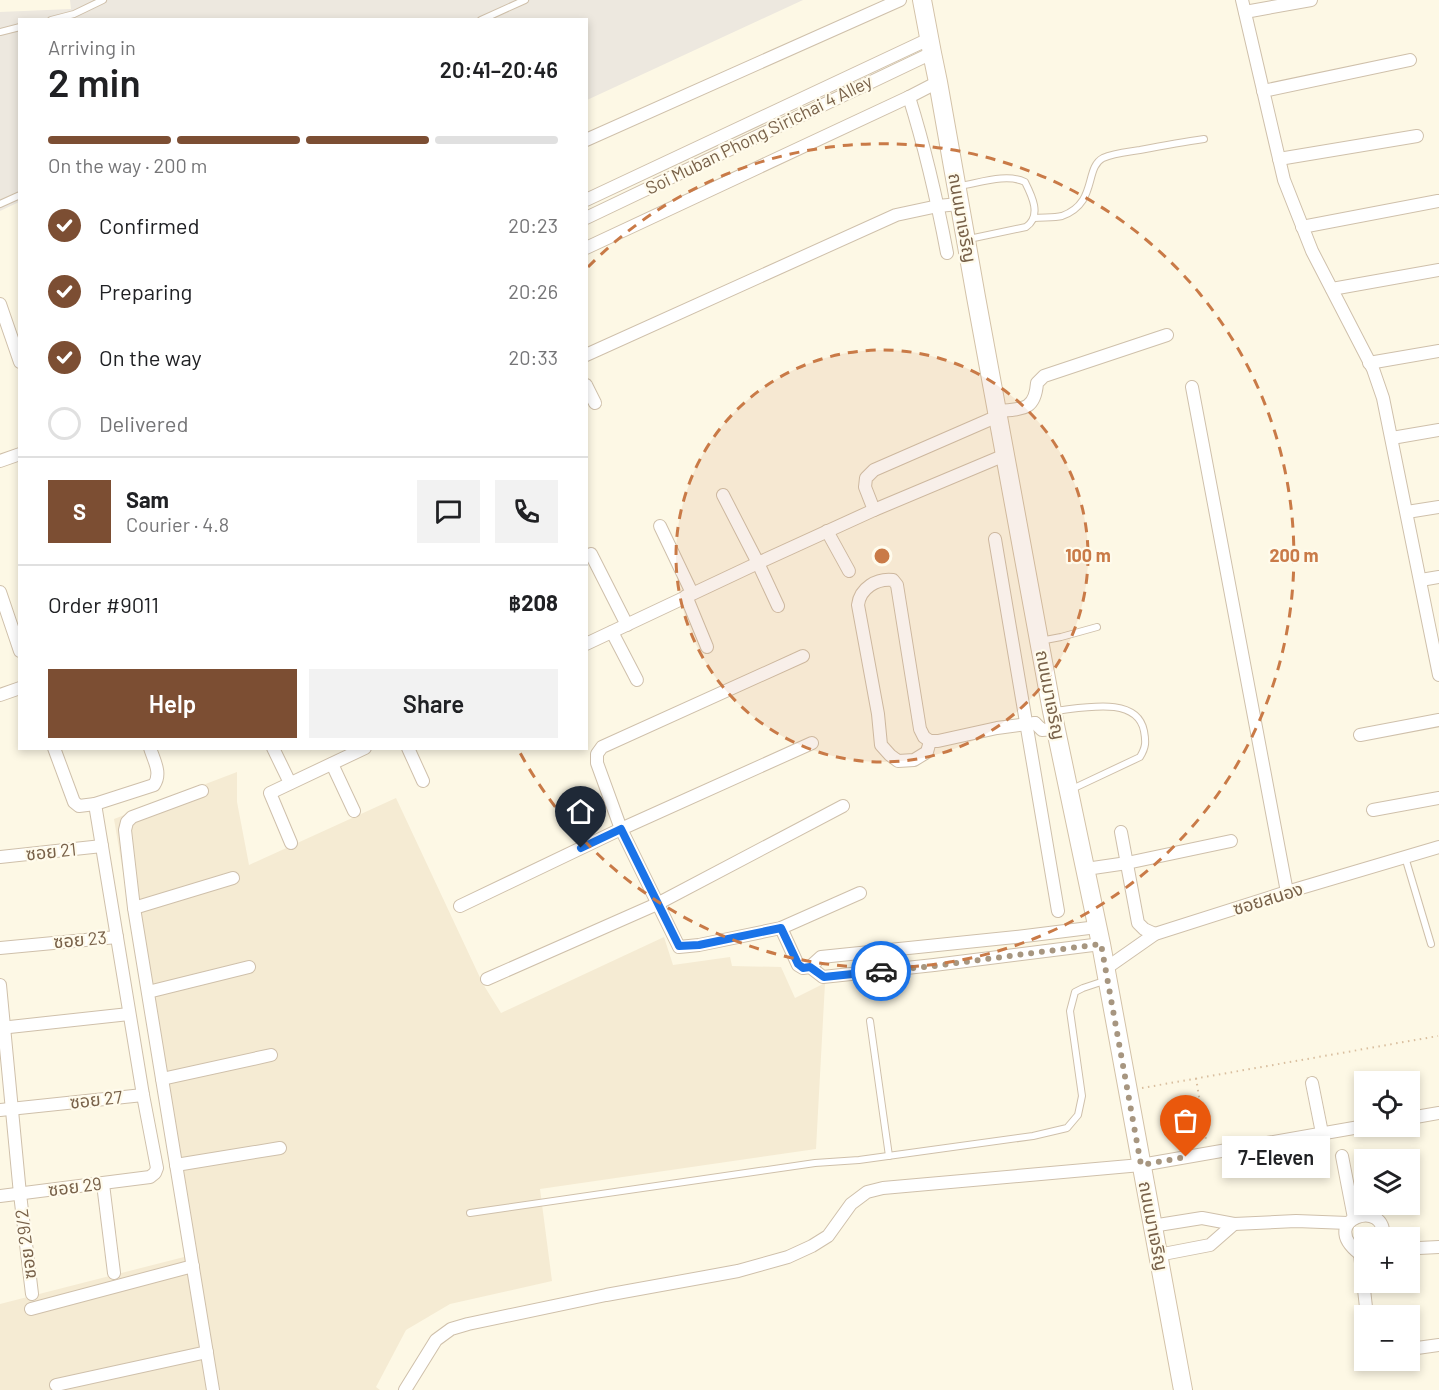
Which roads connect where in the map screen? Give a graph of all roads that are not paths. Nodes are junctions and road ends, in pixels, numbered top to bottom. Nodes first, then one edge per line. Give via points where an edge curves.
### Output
1 (103, 0) edge
2 (525, 0) edge
3 (900, 0) edge
4 (922, 0) edge
5 (1311, 0) edge
6 (95, 2) edge
7 (1244, 6) edge
8 (59, 18) edge
9 (485, 18) edge
10 (18, 28) edge
11 (0, 32) edge
12 (930, 46) junction
13 (1410, 60) dead end
14 (938, 82) junction
15 (1263, 91) junction
16 (909, 97) junction
17 (1417, 136) dead end
18 (1204, 138) dead end
19 (588, 139) edge
20 (1279, 159) junction
21 (18, 196) edge
22 (958, 196) junction
23 (588, 199) edge
24 (1438, 201) edge
25 (0, 204) edge
26 (938, 206) junction
27 (588, 217) edge
28 (1034, 218) junction
29 (1302, 227) junction
30 (966, 239) junction
31 (588, 247) edge
32 (947, 253) dead end
33 (1439, 270) edge
34 (1332, 289) junction
35 (0, 304) edge
36 (1167, 335) dead end
37 (1439, 351) edge
38 (588, 354) edge
39 (18, 355) edge
40 (1370, 363) junction
41 (1192, 387) dead end
42 (588, 389) edge
43 (595, 403) dead end
44 (998, 413) junction
45 (1439, 430) edge
46 (1392, 438) junction
47 (18, 455) edge
48 (1005, 455) junction
49 (0, 461) edge
50 (723, 495) dead end
51 (1439, 507) edge
52 (874, 510) junction
53 (1407, 512) junction
54 (660, 526) dead end
55 (827, 531) junction
56 (995, 539) dead end
57 (591, 554) dead end
58 (758, 563) junction
59 (849, 571) dead end
60 (1439, 577) edge
61 (1421, 580) junction
62 (0, 592) edge
63 (689, 595) junction
64 (778, 606) dead end
65 (627, 625) junction
66 (1096, 627) dead end
67 (612, 632) junction
68 (1040, 641) junction
69 (588, 643) edge
70 (18, 645) edge
71 (707, 647) dead end
72 (1436, 648) edge
73 (803, 656) dead end
74 (1439, 675) edge
75 (637, 680) dead end
76 (18, 689) edge
77 (0, 695) edge
78 (1054, 718) junction
79 (1439, 720) edge
80 (1030, 723) junction
81 (1360, 735) dead end
82 (930, 741) junction
83 (812, 743) dead end
84 (55, 750) edge
85 (151, 750) edge
86 (274, 750) edge
87 (359, 750) edge
88 (409, 750) edge
89 (332, 764) junction
90 (423, 781) dead end
91 (290, 783) junction
92 (1069, 790) junction
93 (202, 791) dead end
94 (1439, 798) edge
95 (95, 804) junction
96 (843, 806) dead end
97 (1373, 810) dead end
98 (354, 812) dead end
99 (621, 829) junction
100 (1121, 832) dead end
101 (1231, 841) dead end
102 (291, 843) dead end
103 (102, 846) junction
104 (1439, 847) edge
105 (0, 857) edge
106 (1405, 858) junction
107 (1127, 863) junction
108 (1086, 869) junction
109 (233, 878) dead end
110 (1287, 892) junction
111 (860, 893) dead end
112 (657, 904) junction
113 (460, 906) dead end
114 (134, 908) junction
115 (1059, 911) dead end
116 (781, 928) junction
117 (1155, 934) junction
118 (1099, 935) junction
119 (117, 937) junction
120 (1431, 944) dead end
121 (0, 948) edge
122 (249, 967) dead end
123 (810, 967) junction
124 (1107, 974) junction
125 (487, 979) dead end
126 (0, 985) edge
127 (148, 992) junction
128 (129, 1014) junction
129 (870, 1021) dead end
130 (2, 1027) edge
131 (271, 1055) dead end
132 (162, 1079) junction
133 (1312, 1083) dead end
134 (143, 1095) junction
135 (6, 1109) edge
136 (1439, 1113) edge
137 (1420, 1116) edge
138 (1354, 1128) edge
139 (1322, 1133) junction
140 (280, 1148) dead end
141 (889, 1156) junction
142 (1342, 1156) dead end
143 (176, 1165) junction
144 (1141, 1165) junction
145 (150, 1177) joint
146 (103, 1184) junction
147 (20, 1194) junction
148 (0, 1196) edge
149 (470, 1213) dead end
150 (1351, 1221) junction
151 (1234, 1224) junction
152 (1152, 1226) junction
153 (1382, 1227) edge
154 (1439, 1246) edge
155 (1420, 1248) edge
156 (1354, 1249) edge
157 (1158, 1255) junction
158 (193, 1266) junction
159 (114, 1273) dead end
160 (32, 1294) dead end
161 (31, 1310) dead end
162 (1439, 1345) edge
163 (1420, 1348) edge
164 (207, 1352) junction
165 (56, 1385) dead end
166 (213, 1390) edge
167 (405, 1390) edge
168 (1183, 1390) edge

1 - 6 lane
2 - 9 lane
3 - 19 street
4 - 12 main road, ถนนมาเจริญ
5 - 7 street
6 - 8 lane
7 - 15 street
10 - 11 lane
12 - 14 main road, ถนนมาเจริญ
12 - 23 street, Soi Muban Phong Sirichai 4 Alley
12 - 27 street, Soi Muban Phong Sirichai 4 Alley
13 - 15 street
14 - 16 street
14 - 22 main road, ถนนมาเจริญ
15 - 20 street
16 - 26 street
16 - 31 street
17 - 20 street
18 - 28 lane via 1101,159 1093,170 1083,202 1075,210 1060,217
20 - 29 street
21 - 25 lane
22 - 26 street
22 - 28 lane via 1002,179 1017,178 1029,190 1035,206
22 - 30 main road, ถนนมาเจริญ
24 - 29 street
26 - 32 street
26 - 38 street via 896,215
28 - 30 lane via 1026,227
29 - 34 street
30 - 44 main road, ถนนมาเจริญ
33 - 34 street
34 - 40 street
35 - 39 street
36 - 44 street via 1044,376 1037,382 1033,402
37 - 40 street
40 - 46 street
41 - 110 street
42 - 43 street
44 - 48 main road, ถนนมาเจริญ
44 - 52 street via 874,470 866,478 865,487
45 - 46 street
46 - 53 street
47 - 49 street
48 - 52 street
48 - 68 main road, ถนนมาเจริญ
50 - 58 street
51 - 53 street
52 - 55 street
53 - 61 street
54 - 63 street
55 - 58 street
55 - 59 street
56 - 80 street
57 - 65 street
58 - 63 street
58 - 64 street
60 - 61 street
61 - 72 street
62 - 70 street
63 - 65 street
63 - 71 street
65 - 67 street
66 - 68 lane
67 - 69 street
67 - 75 street
68 - 78 main road, ถนนมาเจริญ
72 - 74 street
73 - 99 street via 602,747 597,763
76 - 77 street
78 - 80 street via 1040,715
78 - 92 main road, ถนนมาเจริญ
78 - 92 lane via 1108,706 1135,714 1144,728 1146,748 1140,757
79 - 81 street
80 - 82 street
80 - 115 street
82 - 82 street via 927,752 914,760 898,761 881,745 858,605 859,596 880,580 893,580 897,585 920,729
83 - 99 street
84 - 95 street via 76,805
85 - 95 street via 158,773 154,785
86 - 91 street
87 - 89 street
88 - 90 street
89 - 91 street
89 - 98 street
91 - 102 street via 270,793
92 - 108 main road, ถนนมาเจริญ
93 - 114 street via 127,822
94 - 97 street
95 - 103 street, ซอย 21
96 - 112 street
99 - 112 street
99 - 113 street
100 - 107 street
101 - 107 street
103 - 105 street, ซอย 21
103 - 119 street, ซอย 21
104 - 106 street, ซอยสนอง
106 - 110 street, ซอยสนอง
106 - 120 lane
107 - 108 street
107 - 117 street via 1138,923
108 - 118 main road, ถนนมาเจริญ
109 - 114 street
110 - 117 street, ซอยสนอง
111 - 116 street
112 - 116 street via 679,946
112 - 125 street
114 - 127 street
116 - 123 street via 798,964
117 - 124 street, ซอยสนอง
118 - 123 street via 1025,936 821,957
118 - 123 street via 934,966 824,977
118 - 124 main road, ถนนมาเจริญ
119 - 121 street, ซอย 23
119 - 128 street, ซอย 23
122 - 127 street
124 - 141 lane via 1075,992 1070,1011 1082,1096 1078,1115 1067,1128
124 - 144 main road, ถนนมาเจริญ
126 - 130 street, ซอย 29/2
127 - 132 street
128 - 130 street
128 - 134 street, ซอย 23
129 - 141 lane
130 - 135 street, ซอย 29/2
131 - 132 street
132 - 143 street
133 - 139 street
134 - 135 street, ซอย 27
134 - 145 street, ซอย 27 via 157,1168
135 - 147 street, ซอย 29/2
136 - 137 street
138 - 139 street
139 - 144 street
140 - 143 street
141 - 149 lane via 815,1163
142 - 150 street
143 - 158 street
144 - 152 main road, ถนนมาเจริญ
144 - 167 street via 867,1192 851,1204 828,1236 788,1257 738,1271 451,1329 436,1340
145 - 146 street, ซอย 29
146 - 147 street, ซอย 29
146 - 159 street
147 - 148 street, ซอย 29
147 - 160 street, ซอย 29/2
150 - 151 street
150 - 153 street via 1369,1215
150 - 156 street via 1345,1231 1349,1246
151 - 152 street via 1202,1218
151 - 157 street via 1210,1245
152 - 157 main road, ถนนมาเจริญ
154 - 155 street
157 - 168 main road, ถนนมาเจริญ
158 - 161 street
158 - 164 street
162 - 163 street
164 - 165 street
164 - 166 street

